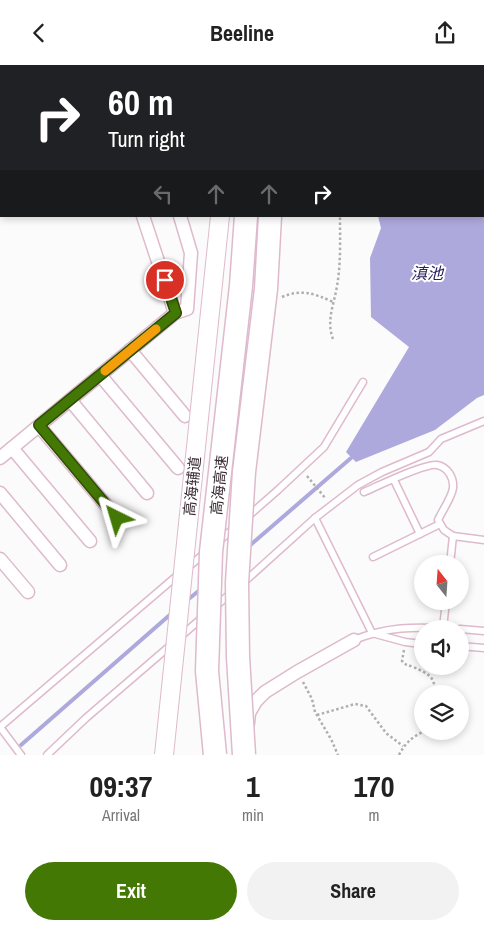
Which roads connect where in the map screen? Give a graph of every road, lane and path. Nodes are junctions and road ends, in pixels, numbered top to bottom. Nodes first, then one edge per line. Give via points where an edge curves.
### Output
1 (143, 217) edge
2 (180, 217) edge
3 (220, 217) edge
4 (246, 217) edge
5 (270, 217) edge
6 (340, 217) edge
7 (176, 313) junction
8 (333, 339) dead end
9 (130, 350) junction
10 (100, 375) junction
11 (363, 382) dead end
12 (70, 400) junction
13 (185, 416) dead end
14 (484, 421) edge
15 (39, 425) junction
16 (12, 448) junction
17 (0, 458) edge
18 (178, 468) dead end
19 (301, 469) junction
20 (394, 480) junction
21 (364, 492) dead end
22 (0, 493) edge
23 (147, 493) dead end
24 (332, 505) junction
25 (117, 518) dead end
26 (315, 518) junction
27 (440, 524) junction
28 (420, 534) junction
29 (453, 536) junction
30 (484, 540) edge
31 (90, 541) dead end
32 (451, 555) edge
33 (373, 557) dead end
34 (0, 559) edge
35 (60, 565) dead end
36 (28, 592) dead end
37 (414, 628) edge
38 (469, 630) edge
39 (484, 631) edge
40 (372, 633) junction
41 (354, 640) joint
42 (405, 642) junction
43 (414, 643) edge
44 (469, 647) edge
45 (484, 648) edge
46 (297, 672) junction
47 (435, 685) edge
48 (317, 715) junction
49 (0, 727) edge
50 (414, 736) edge
51 (403, 747) junction
52 (21, 755) edge
53 (47, 755) edge
54 (164, 755) edge
55 (215, 755) edge
56 (244, 755) edge
57 (252, 755) edge
58 (338, 755) edge
59 (399, 755) edge

1 - 7 street
2 - 7 street via 191,253 187,309
3 - 54 main road, 高海辅道, bridge
4 - 55 highway, 高海高速, bridge via 211,552 207,671
5 - 56 highway, 高海高速, bridge via 266,289 244,472 237,583
6 - 8 path via 337,287 329,321
7 - 9 street
9 - 10 street
9 - 13 street
10 - 12 street
10 - 18 street
11 - 19 lane via 324,447
12 - 15 street
12 - 23 street
14 - 24 lane via 441,439 429,452 358,485
15 - 16 street
15 - 25 street
16 - 17 street
16 - 31 street
19 - 24 path
19 - 49 lane
20 - 21 lane
20 - 27 lane via 425,467 436,465 447,469 453,479 453,490 442,509 438,520
20 - 28 lane
22 - 35 street
24 - 26 lane
26 - 40 lane
26 - 53 lane
27 - 28 lane
27 - 29 lane
28 - 33 lane
29 - 30 lane
29 - 32 lane
34 - 36 street
37 - 40 lane
38 - 39 lane
40 - 41 lane
40 - 42 lane
41 - 46 street
42 - 43 lane
42 - 47 path via 402,661 433,678
44 - 45 lane
46 - 48 path
46 - 57 street via 256,701 247,729
48 - 51 path via 355,704 366,706 386,733
48 - 58 path
49 - 52 lane
50 - 51 path
51 - 59 path

